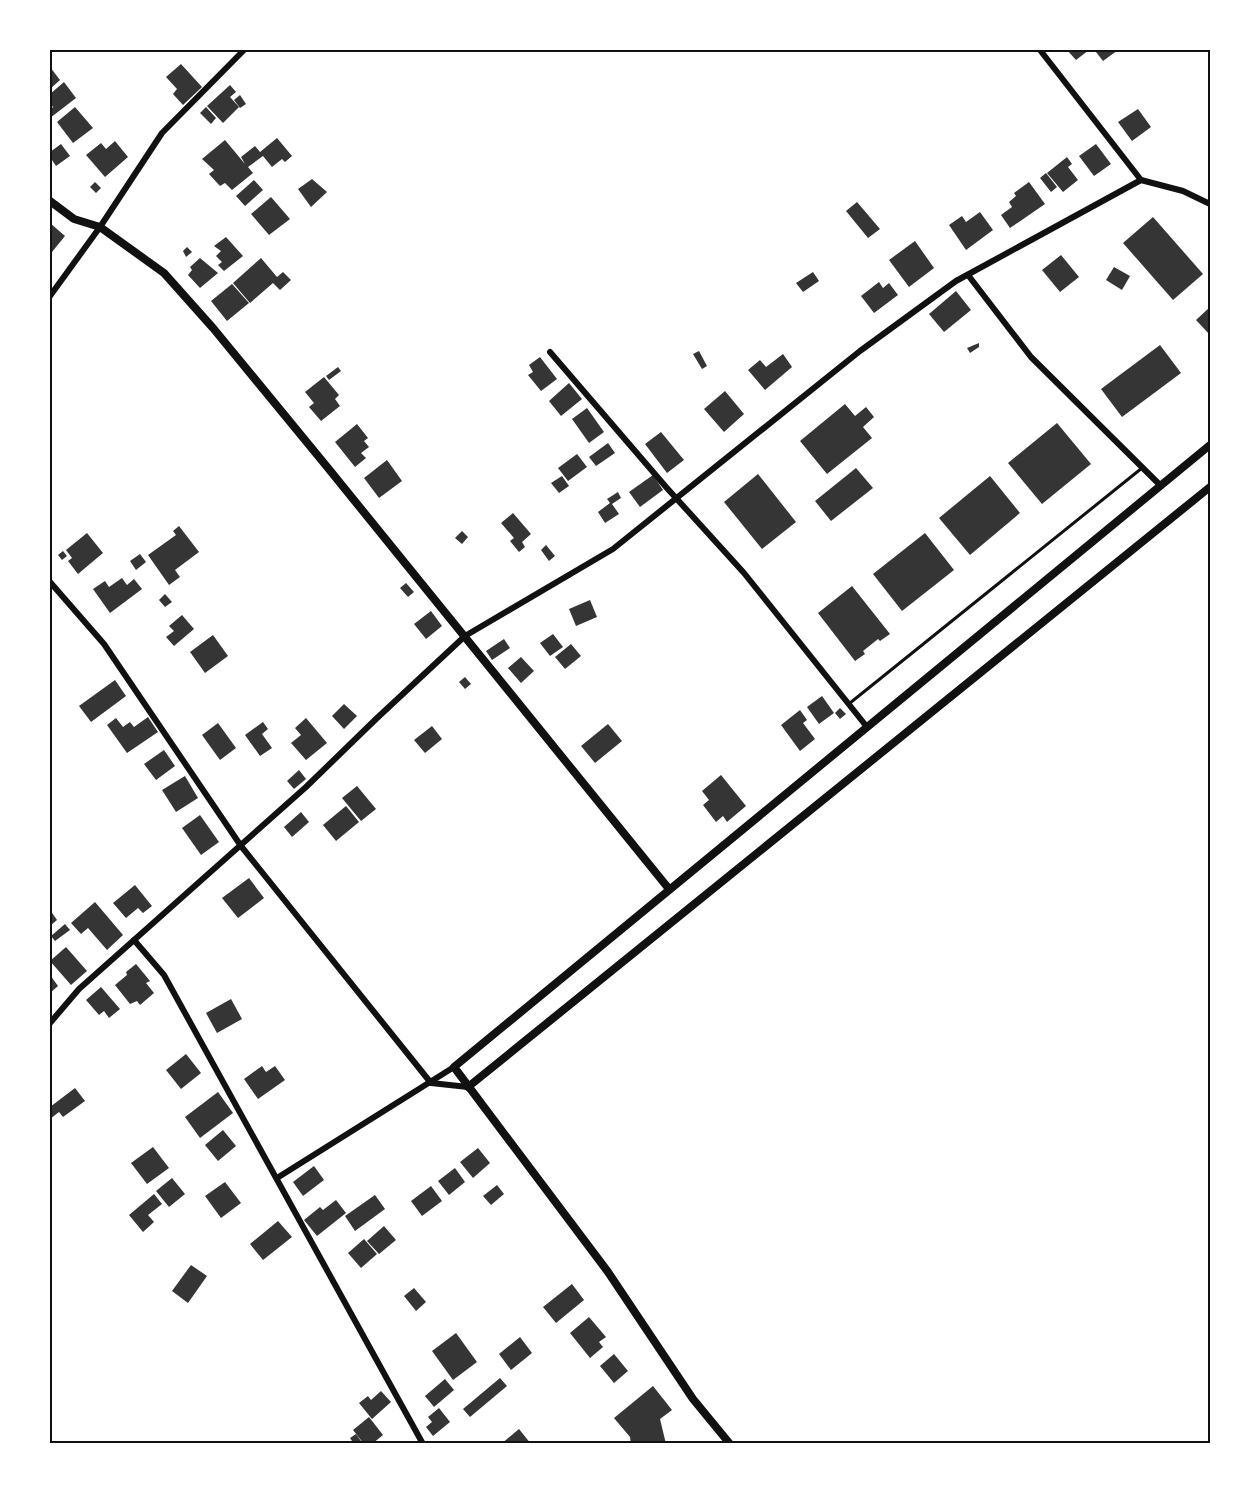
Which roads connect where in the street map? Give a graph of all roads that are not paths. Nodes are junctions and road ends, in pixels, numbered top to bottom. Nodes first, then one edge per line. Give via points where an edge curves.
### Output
1 (244, 50) edge
2 (1040, 50) edge
3 (1141, 180) junction
4 (50, 201) edge
5 (1210, 204) edge
6 (100, 227) junction
7 (968, 275) junction
8 (50, 296) edge
9 (550, 352) dead end
10 (1210, 445) edge
11 (1142, 468) junction
12 (1161, 486) junction
13 (1210, 487) edge
14 (677, 498) junction
15 (50, 582) edge
16 (465, 636) junction
17 (849, 704) junction
18 (867, 727) junction
19 (241, 846) junction
20 (669, 889) junction
21 (134, 940) junction
22 (50, 1023) edge
23 (454, 1067) junction
24 (431, 1083) junction
25 (468, 1087) junction
26 (278, 1178) junction
27 (423, 1443) edge
28 (730, 1443) edge

1 - 6 street via 162,133
2 - 3 street
3 - 5 street via 1183,191
3 - 7 street
4 - 6 street via 74,219
6 - 8 street
6 - 16 street via 164,273
7 - 11 street via 1031,357
7 - 14 street via 860,351
9 - 14 street
10 - 12 street
11 - 12 street
11 - 17 lane
12 - 18 street
13 - 25 street
14 - 16 street via 613,549
14 - 17 street via 744,573
15 - 19 street via 104,644
16 - 19 street
16 - 20 street
17 - 18 street
18 - 20 street
19 - 21 street
19 - 24 street
20 - 23 street
21 - 22 street via 79,989
21 - 26 street via 164,975
23 - 24 street
23 - 25 street
24 - 25 street
24 - 26 street
25 - 28 street via 608,1272 693,1399
26 - 27 street

